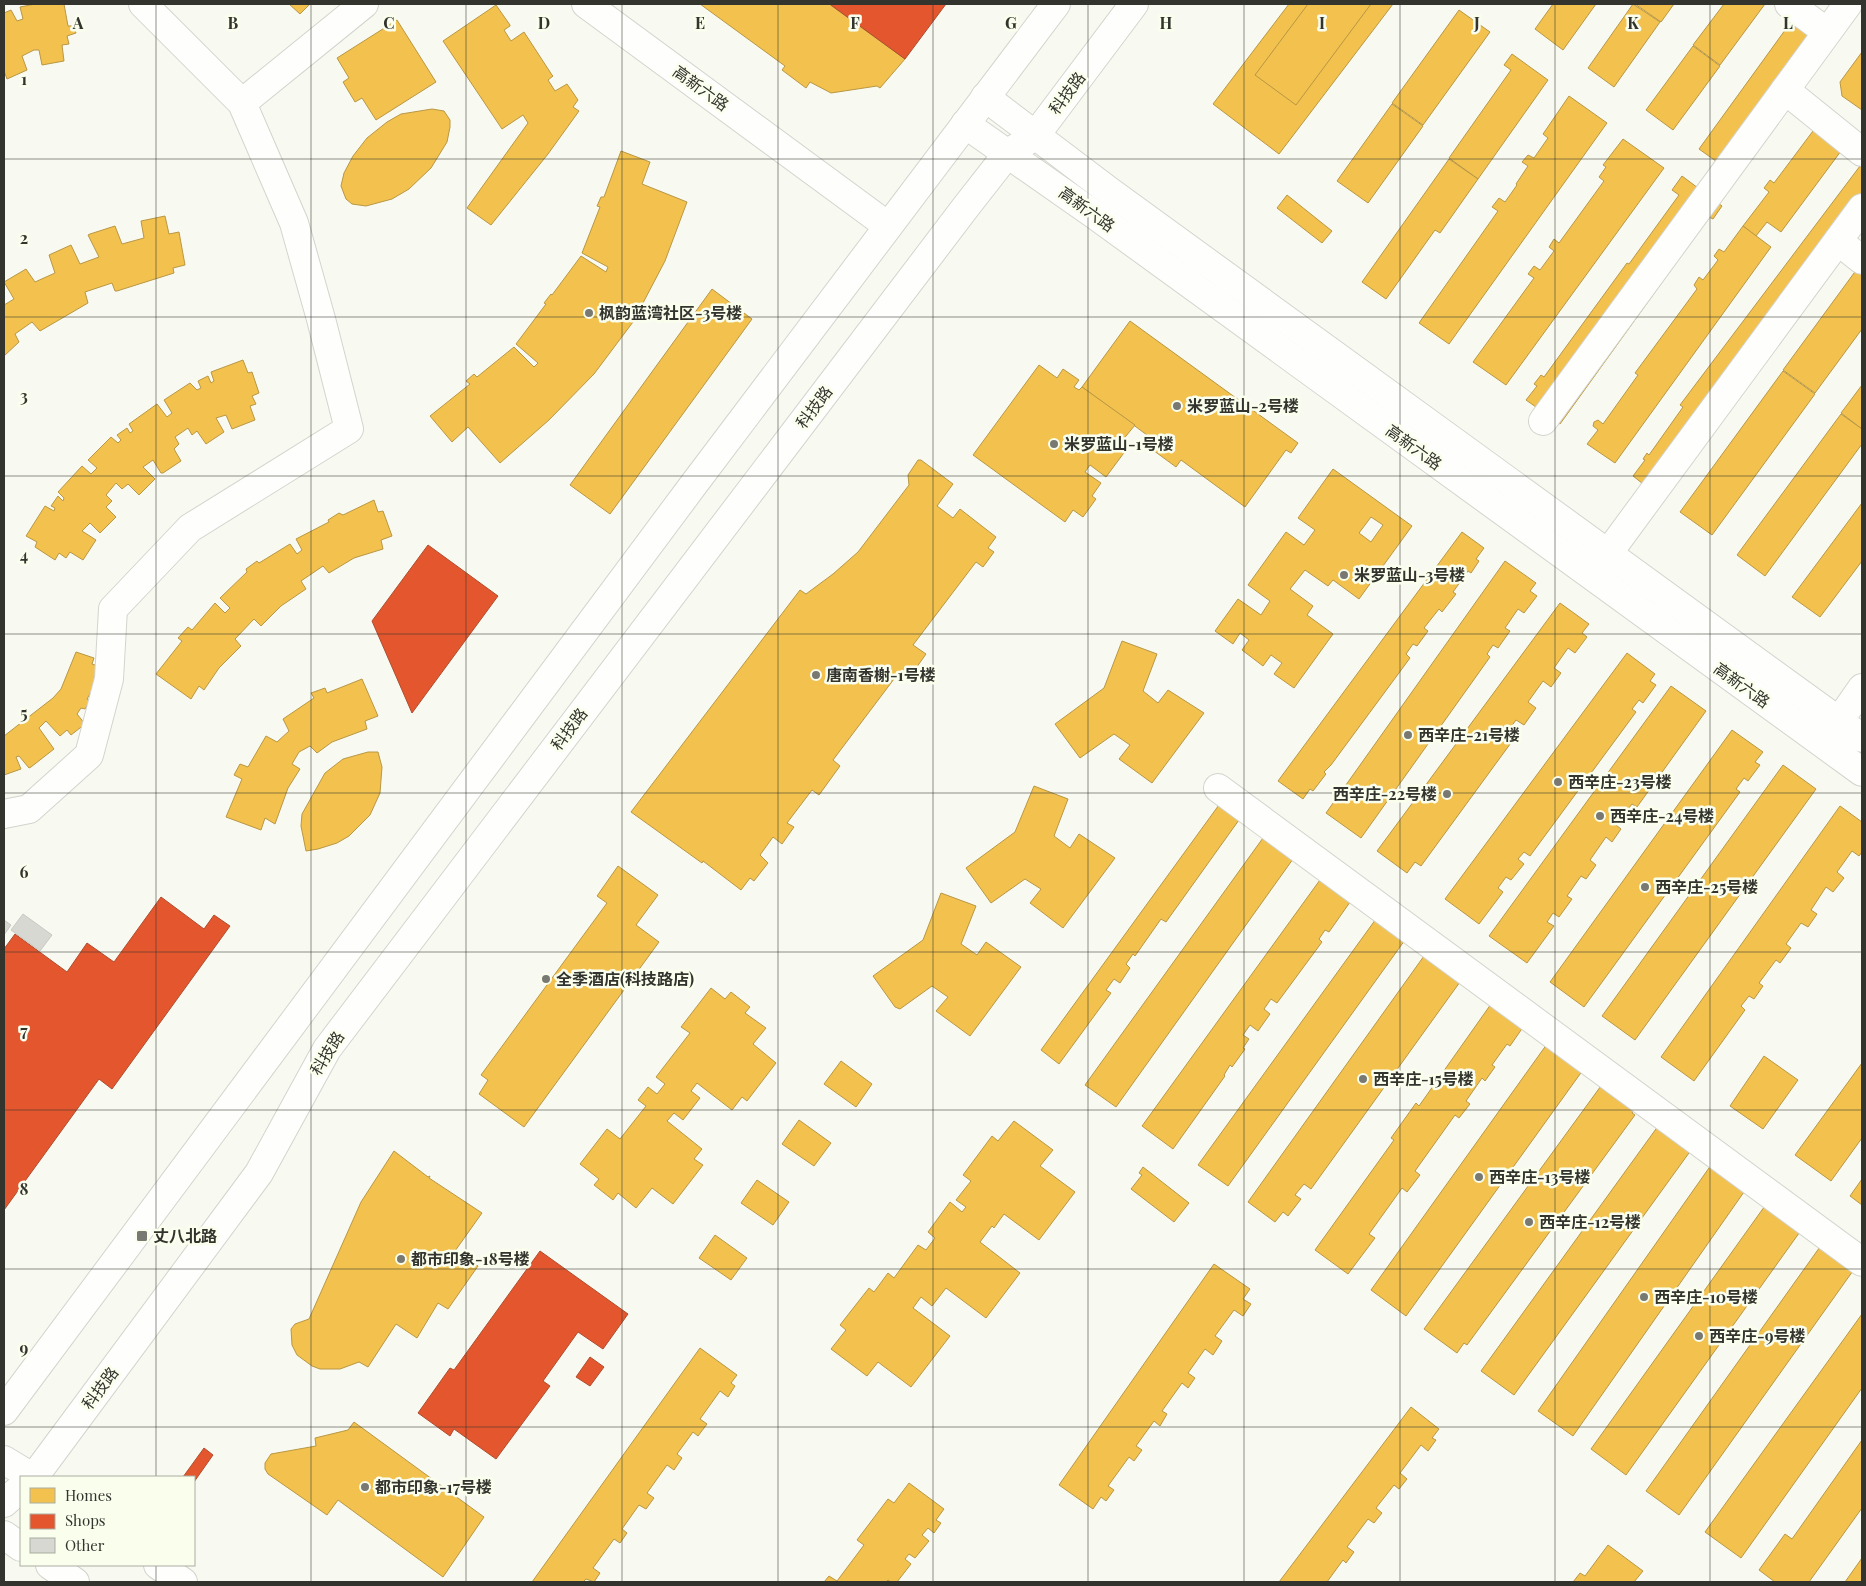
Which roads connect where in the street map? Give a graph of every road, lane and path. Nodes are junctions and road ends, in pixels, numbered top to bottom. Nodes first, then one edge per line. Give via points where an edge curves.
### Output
1 (143, 4) edge
2 (364, 4) edge
3 (586, 4) edge
4 (1056, 4) edge
5 (1134, 4) edge
6 (1789, 4) edge
7 (1848, 4) edge
8 (1827, 32) junction
9 (1785, 90) junction
10 (985, 98) junction
11 (242, 104) junction
12 (965, 124) junction
13 (1035, 136) junction
14 (1862, 152) edge
15 (1008, 153) junction
16 (1862, 208) edge
17 (888, 226) junction
18 (1838, 241) junction
19 (1862, 260) edge
20 (1543, 421) dead end
21 (1608, 553) junction
22 (1592, 576) junction
23 (1862, 688) edge
24 (1839, 721) junction
25 (1862, 738) edge
26 (1862, 772) edge
27 (1218, 788) dead end
28 (4, 814) edge
29 (1862, 1262) edge
30 (4, 1411) edge
31 (4, 1460) edge
32 (31, 1476) edge
33 (34, 1476) edge
34 (20, 1489) edge
35 (4, 1504) edge
36 (4, 1535) edge
37 (20, 1546) edge
38 (52, 1566) edge
39 (159, 1566) edge
40 (76, 1582) edge
41 (183, 1582) edge

1 - 11 street
2 - 11 street
3 - 17 street, 高新六路
4 - 10 street
5 - 13 street, 科技路
6 - 8 street
7 - 8 street
8 - 9 street
9 - 14 street
9 - 20 street
10 - 12 street
10 - 13 street, 高新六路
11 - 28 street via 294,223 349,429 190,528 113,609 109,679 89,755 29,809
12 - 15 street, 高新六路
12 - 17 street
13 - 15 street, 科技路
13 - 21 street, 高新六路
15 - 22 street, 高新六路
15 - 33 street, 科技路 via 333,1041 259,1173
16 - 18 street
17 - 30 street
18 - 19 street
18 - 21 street
21 - 22 street
21 - 24 street, 高新六路
22 - 26 street, 高新六路
23 - 24 street
24 - 25 street, 高新六路
27 - 29 street
31 - 32 street
34 - 35 street
36 - 37 street
38 - 40 street
39 - 41 street

